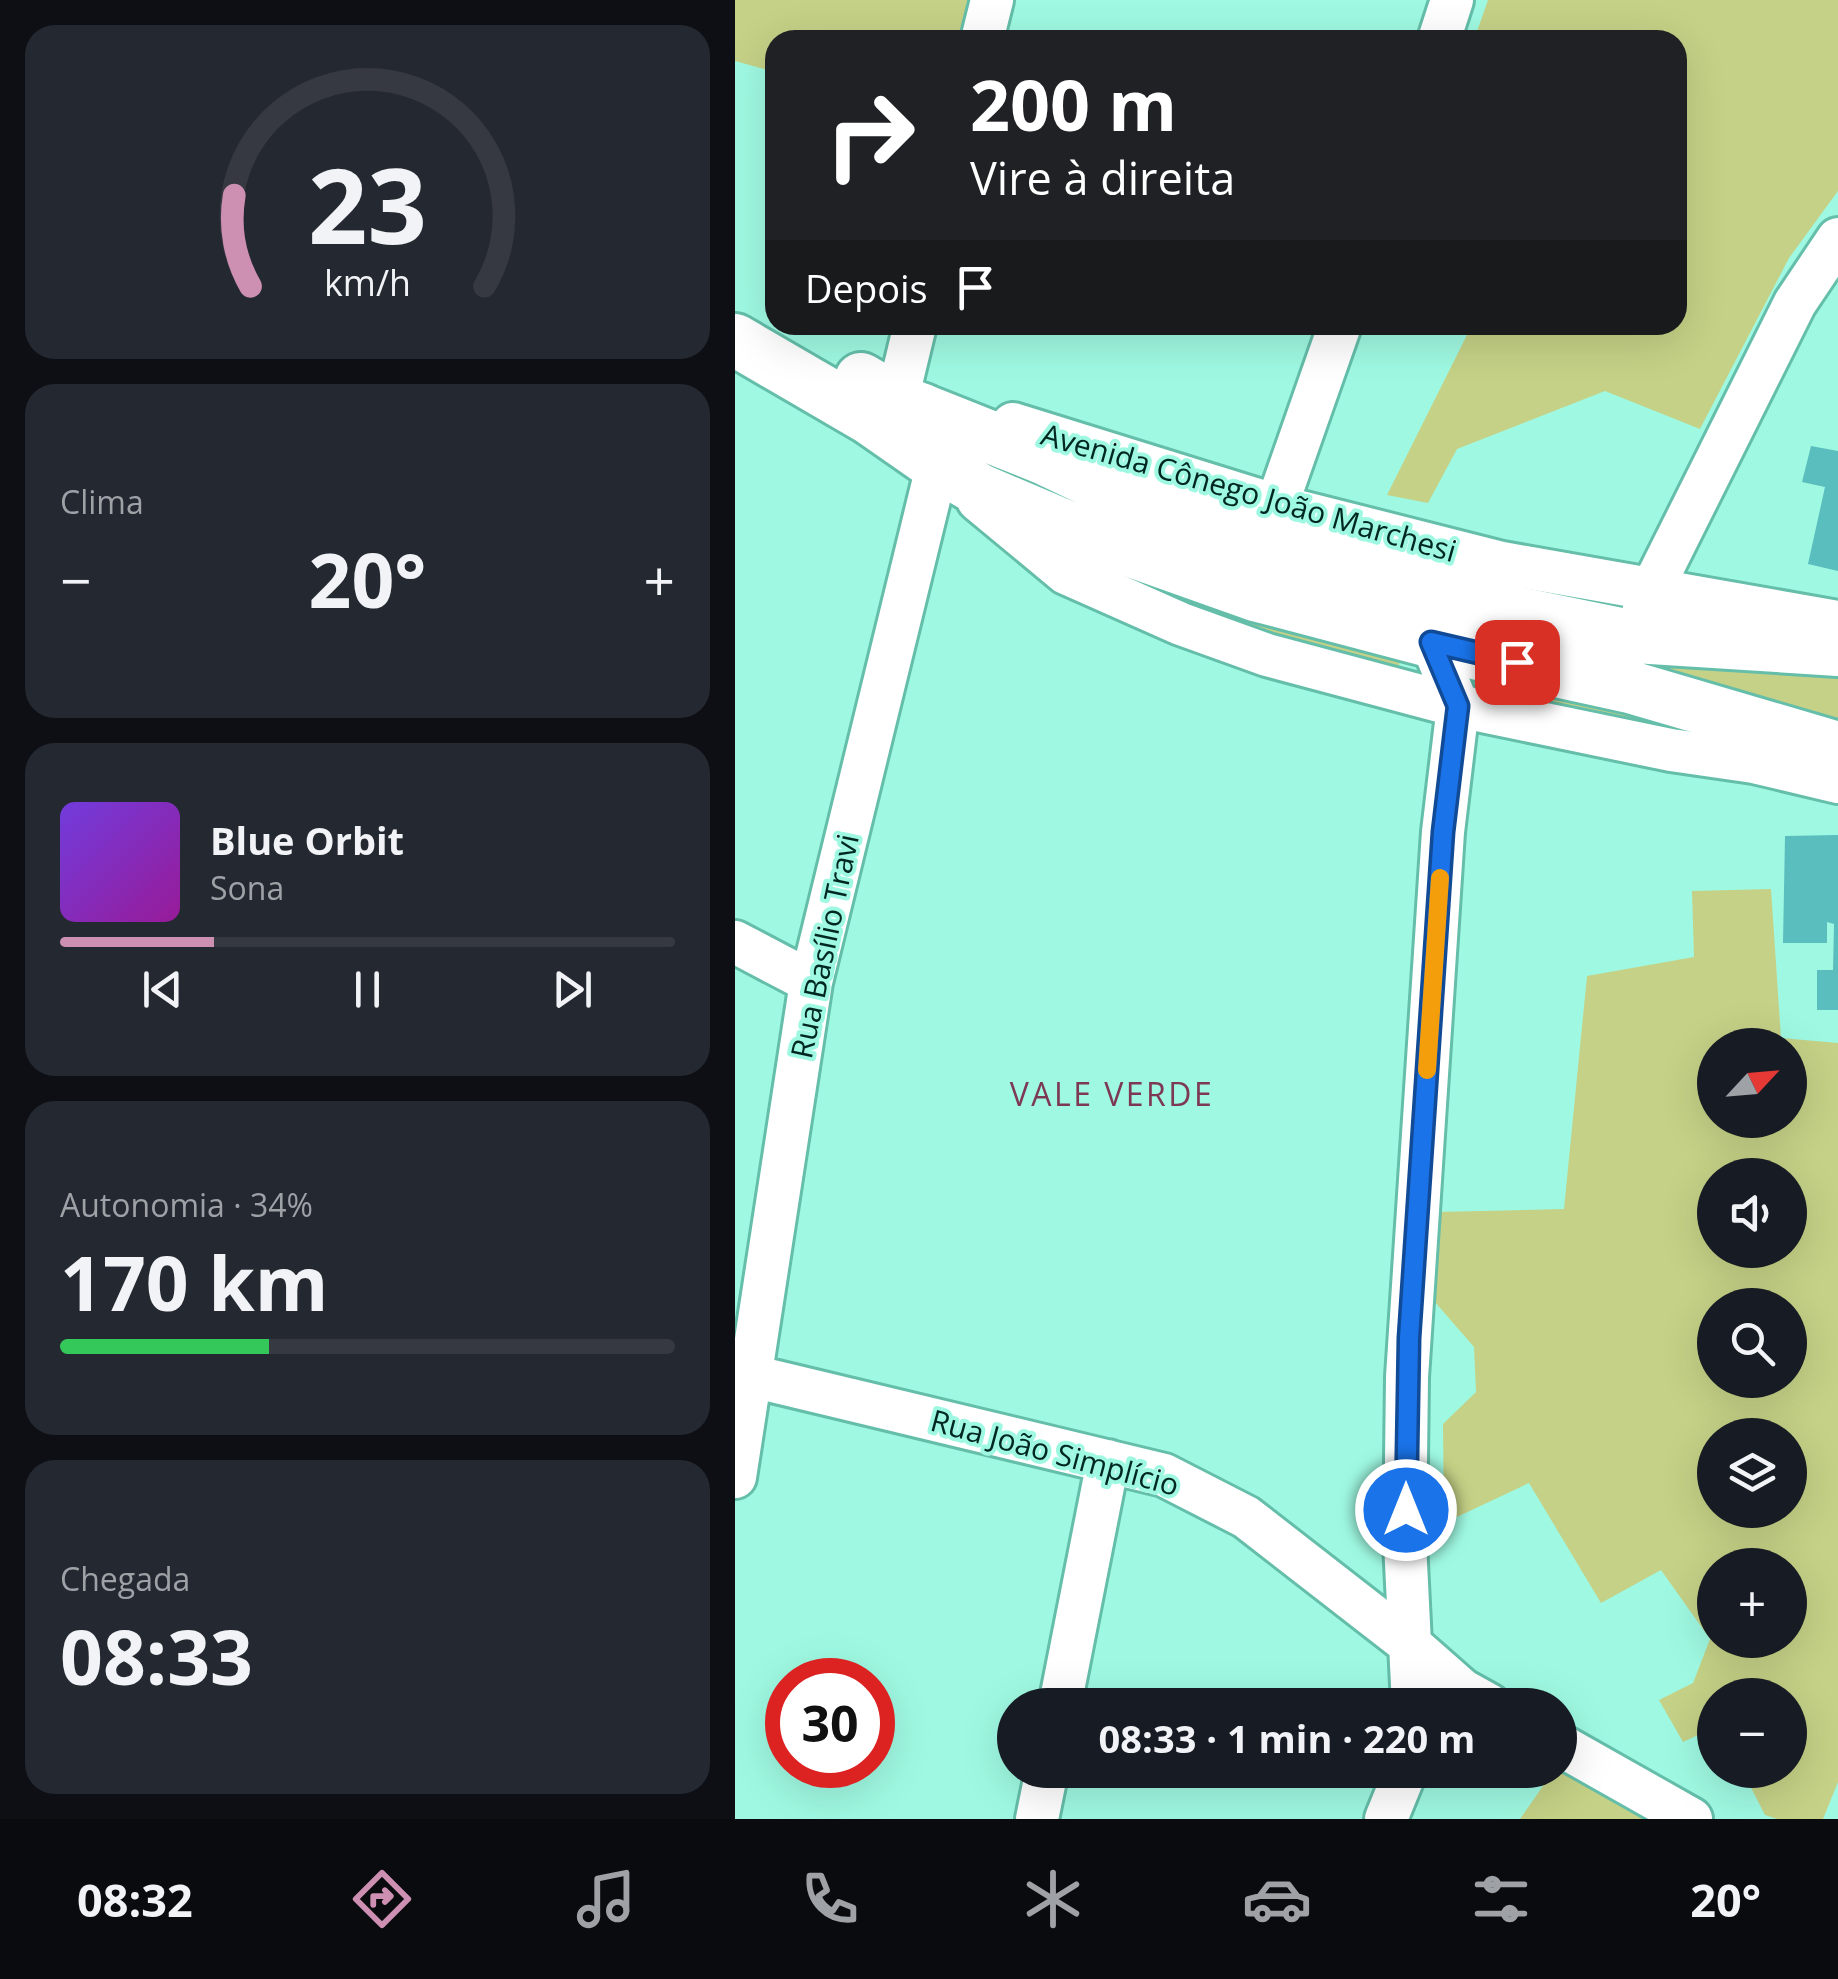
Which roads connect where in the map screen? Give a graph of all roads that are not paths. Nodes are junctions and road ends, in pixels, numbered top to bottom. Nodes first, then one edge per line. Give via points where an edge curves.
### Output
1 (992, 0) edge
2 (1453, 0) edge
3 (984, 30) edge
4 (1442, 30) edge
5 (1838, 239) edge
6 (735, 304) edge
7 (765, 322) edge
8 (787, 335) edge
9 (913, 335) edge
10 (1337, 335) edge
11 (735, 340) edge
12 (897, 400) junction
13 (942, 444) junction
14 (1269, 528) junction
15 (1652, 588) junction
16 (1838, 622) edge
17 (1635, 637) junction
18 (1431, 642) junction
19 (1838, 650) edge
20 (1458, 706) junction
21 (1835, 755) edge
22 (1754, 762) joint
23 (735, 942) edge
24 (811, 982) junction
25 (744, 1374) edge
26 (1108, 1461) junction
27 (735, 1477) edge
28 (1412, 1646) junction
29 (1063, 1688) edge
30 (1413, 1688) edge
31 (1460, 1688) edge
32 (1577, 1755) edge
33 (1043, 1788) edge
34 (1399, 1788) edge
35 (1037, 1819) edge
36 (1386, 1819) edge
37 (1691, 1819) edge

1 - 3 street
2 - 4 street
5 - 15 street via 1795,303
6 - 7 main road
8 - 12 main road
9 - 12 street
10 - 14 street
11 - 13 main road via 869,418
12 - 13 main road
12 - 14 street, Avenida Cônego João Marchesi via 999,419
13 - 14 main road, Avenida Cônego João Marchesi via 1043,458 1163,515
13 - 18 main road via 980,490 1085,536 1255,595
13 - 20 street via 1066,573 1267,655
13 - 24 street, Rua Basílio Travi
14 - 15 street, Avenida Cônego João Marchesi
14 - 17 main road, Avenida Cônego João Marchesi via 1489,607
15 - 16 street, Avenida Cônego João Marchesi
15 - 17 street
17 - 19 main road, Avenida Cônego João Marchesi
18 - 20 street
18 - 21 main road via 1630,687
20 - 22 street
20 - 28 street via 1407,1377 1405,1542
21 - 22 main road
23 - 24 street
24 - 25 street, Rua Basílio Travi
25 - 26 street, Rua João Simplício
25 - 27 street, Rua Basílio Travi
26 - 28 street, Rua João Simplício via 1164,1475 1246,1517
26 - 29 street
28 - 30 street
28 - 31 street, Rua João Simplício
32 - 37 street
33 - 35 street
34 - 36 street

